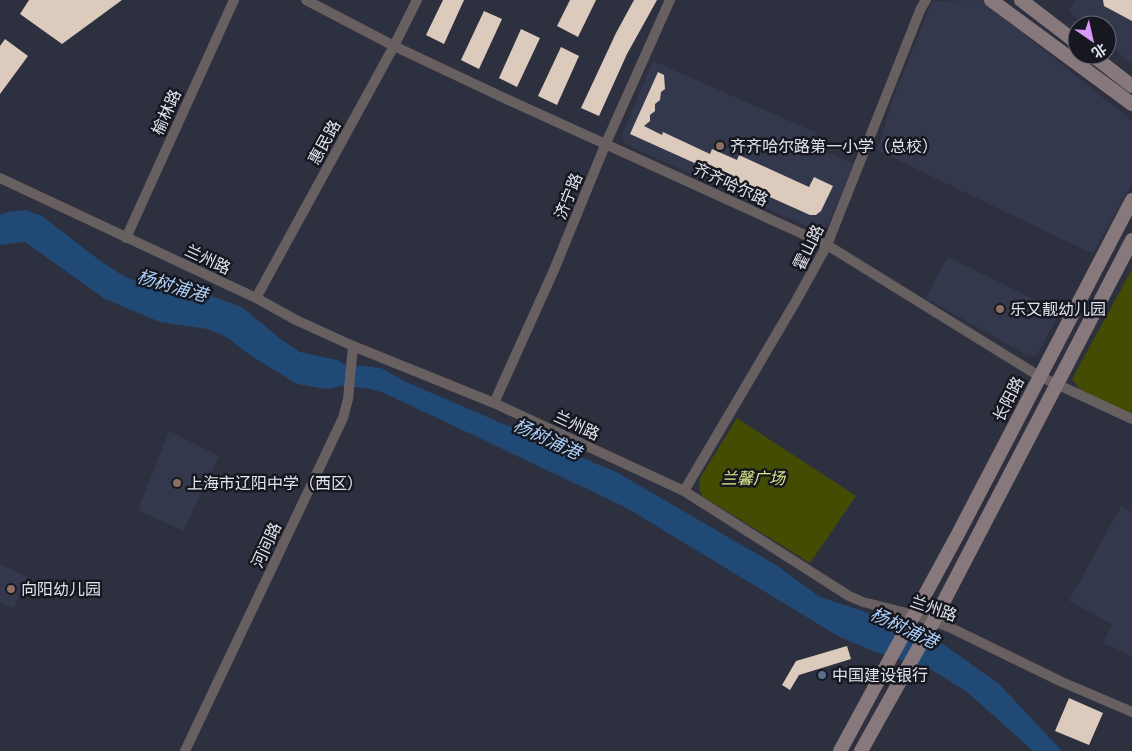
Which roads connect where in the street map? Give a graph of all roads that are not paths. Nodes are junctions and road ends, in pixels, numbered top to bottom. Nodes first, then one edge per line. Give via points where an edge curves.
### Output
1 (234, 0) edge
2 (306, 0) edge
3 (417, 0) edge
4 (670, 0) edge
5 (926, 0) edge
6 (992, 0) edge
7 (1022, 0) edge
8 (1067, 35) edge
9 (394, 46) junction
10 (1105, 65) edge
11 (1132, 86) edge
12 (1132, 104) edge
13 (606, 143) junction
14 (0, 178) edge
15 (1132, 200) edge
16 (126, 238) junction
17 (1132, 240) edge
18 (828, 245) junction
19 (256, 298) junction
20 (353, 346) junction
21 (1039, 376) junction
22 (1058, 384) junction
23 (494, 403) junction
24 (1132, 419) edge
25 (684, 491) junction
26 (915, 615) junction
27 (933, 622) junction
28 (1132, 712) edge
29 (185, 751) edge
30 (840, 751) edge
31 (860, 751) edge

1 - 16 street, 榆林路
2 - 9 street, 齐齐哈尔路
3 - 9 street, 惠民路
4 - 13 street, 济宁路
5 - 18 street, 霍山路
6 - 12 main road
7 - 8 main road
9 - 13 street, 齐齐哈尔路
9 - 19 street, 惠民路
10 - 11 main road
13 - 18 street, 齐齐哈尔路
13 - 23 street, 济宁路
14 - 16 street, 兰州路
15 - 21 main road, 长阳路
16 - 19 street, 兰州路
17 - 22 main road
18 - 21 street, 齐齐哈尔路
18 - 25 street, 霍山路
19 - 20 street, 兰州路
20 - 23 street, 兰州路
20 - 29 street, 河间路 via 343,418
21 - 22 street, 齐齐哈尔路
21 - 26 main road, 长阳路
22 - 24 street, 齐齐哈尔路
22 - 27 main road
23 - 25 street, 兰州路
25 - 26 street, 兰州路 via 849,596
26 - 27 street, 兰州路
26 - 30 main road, 长阳路
27 - 28 street, 兰州路
27 - 31 main road

